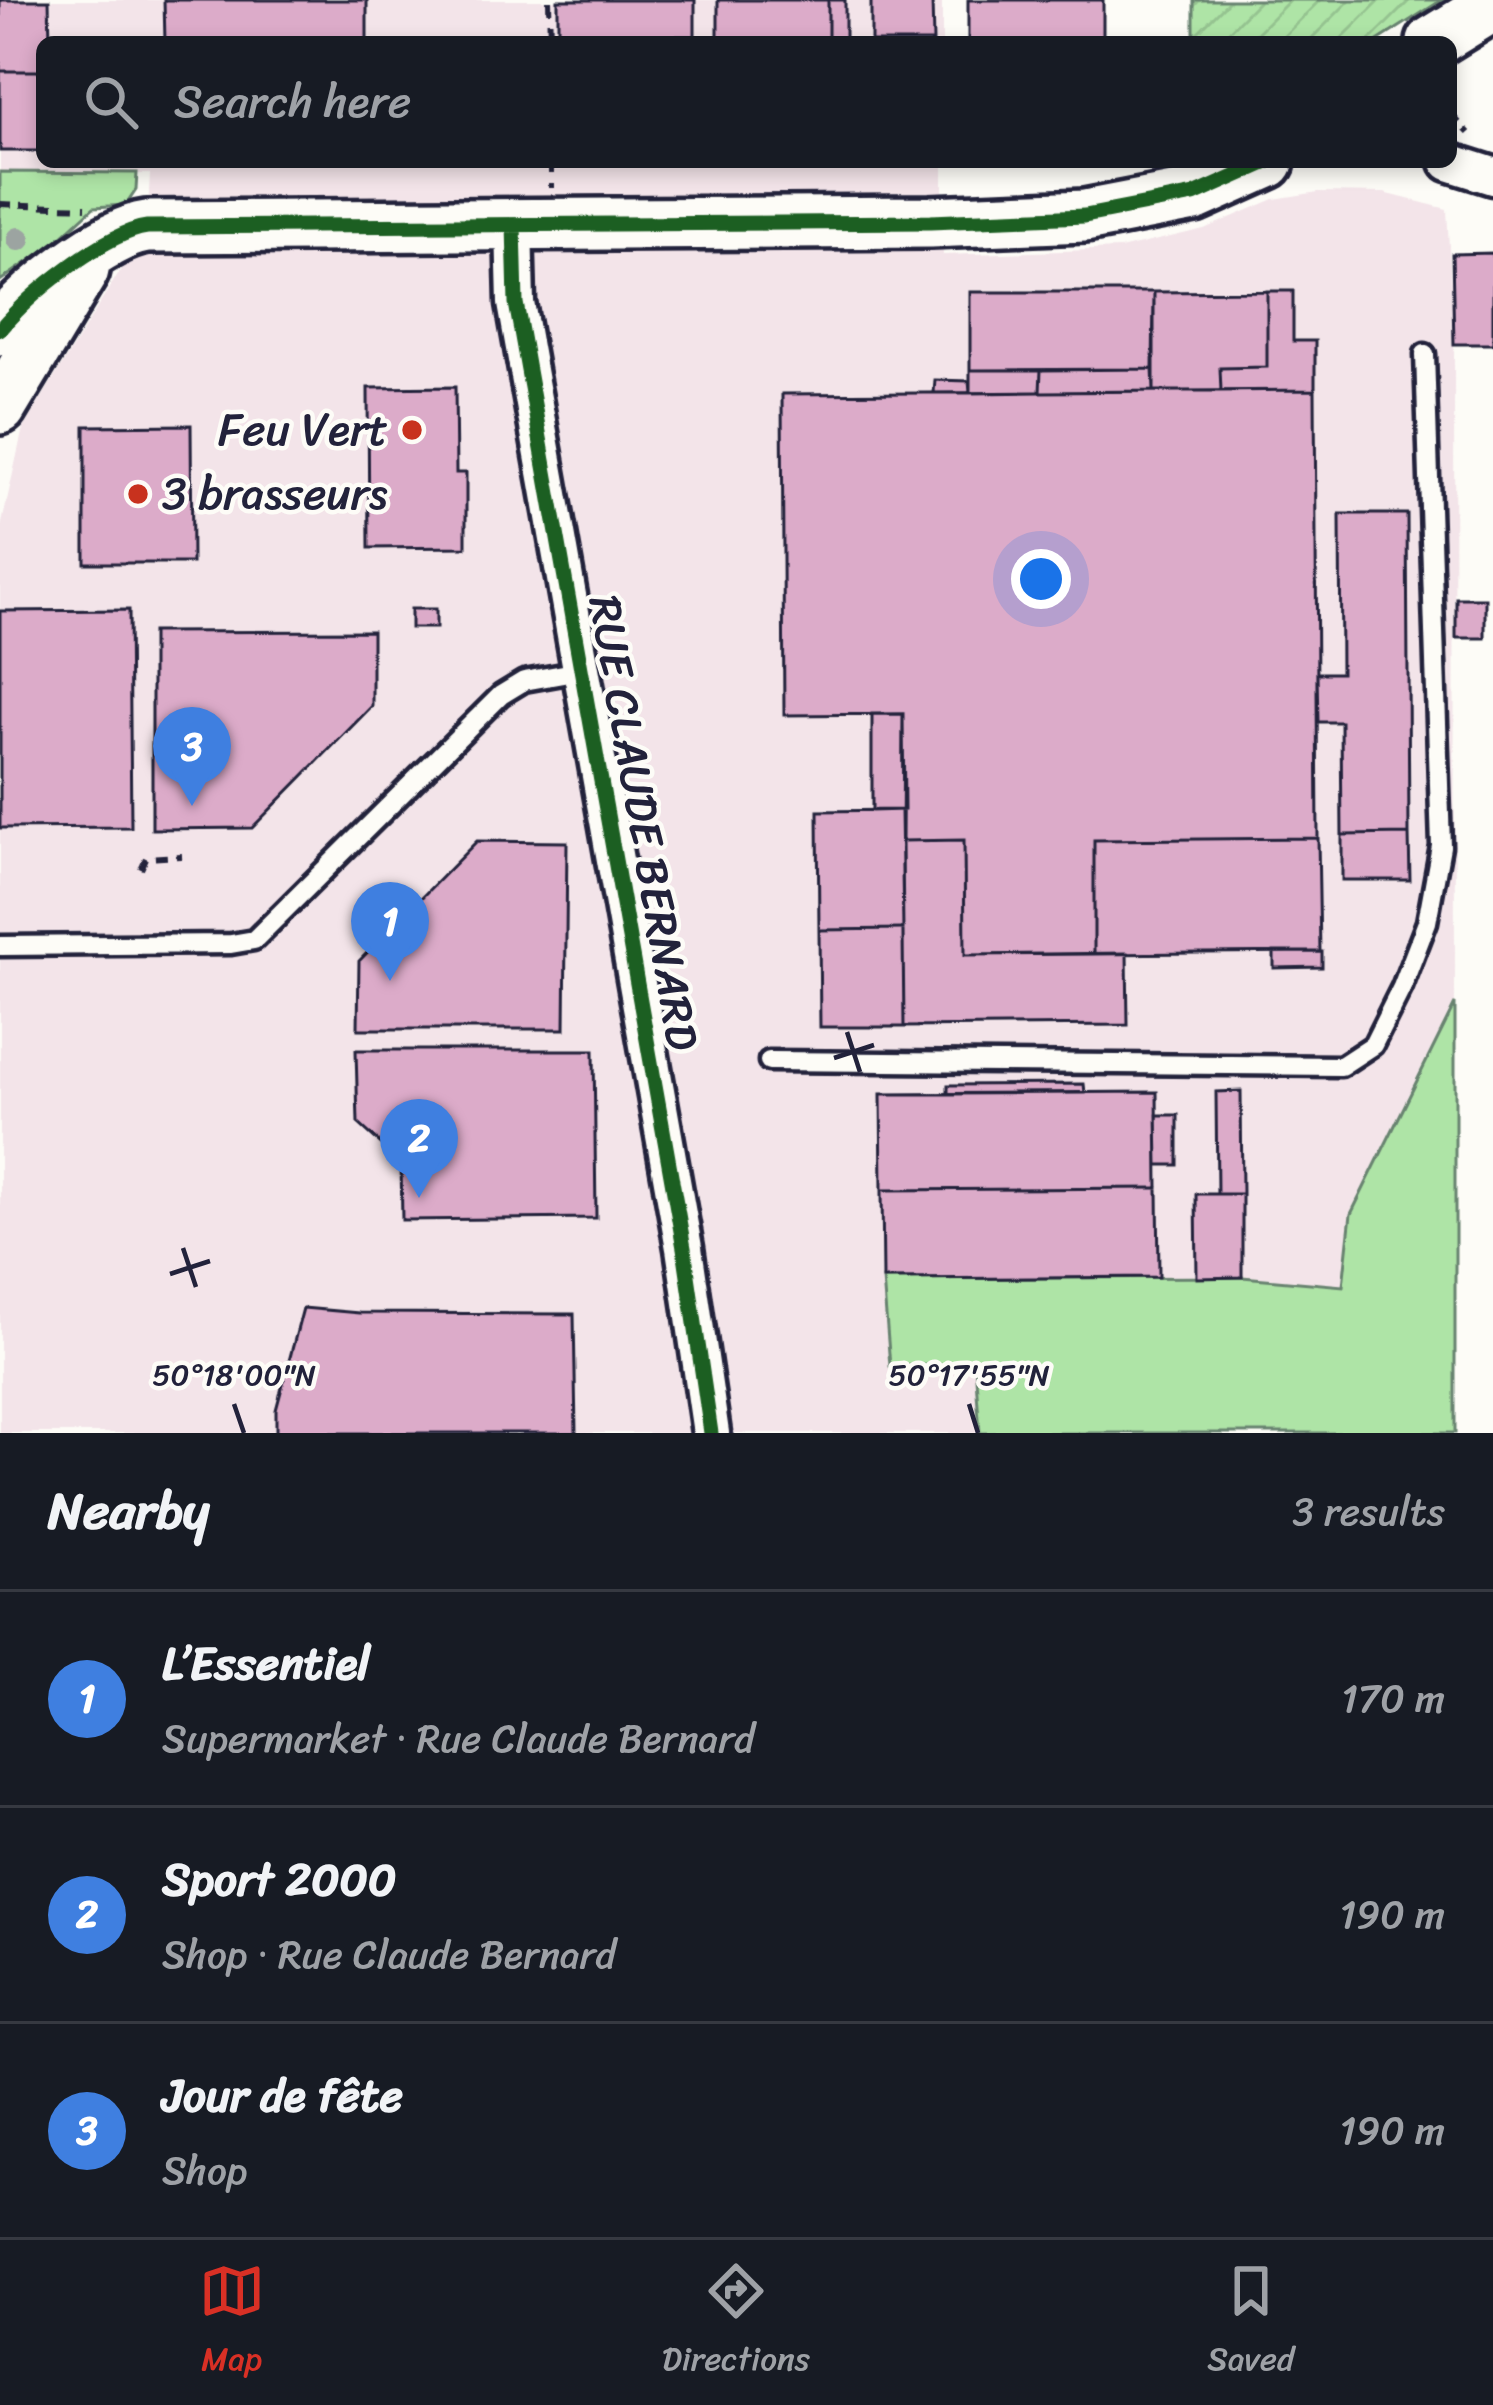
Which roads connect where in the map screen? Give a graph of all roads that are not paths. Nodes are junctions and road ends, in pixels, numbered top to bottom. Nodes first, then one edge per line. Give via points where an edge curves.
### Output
1 (1493, 5) edge
2 (1443, 36) edge
3 (1457, 165) edge
4 (1207, 168) edge
5 (1256, 168) edge
6 (1493, 176) edge
7 (1154, 201) junction
8 (514, 225) junction
9 (95, 229) junction
10 (0, 329) edge
11 (1424, 354) dead end
12 (0, 408) edge
13 (580, 671) junction
14 (0, 946) edge
15 (769, 1061) dead end
16 (711, 1433) edge

1 - 2 street
3 - 6 street
4 - 7 street
5 - 7 street via 1208,191
7 - 8 street via 1085,216 969,222
8 - 9 street via 147,227 118,235
8 - 13 street, RUE CLAUDE BERNARD via 516,304
9 - 10 street
9 - 12 street
11 - 15 lane via 1441,846 1427,922 1373,1045 1341,1066
13 - 14 lane via 524,681 501,695 254,940
13 - 16 street, RUE CLAUDE BERNARD

